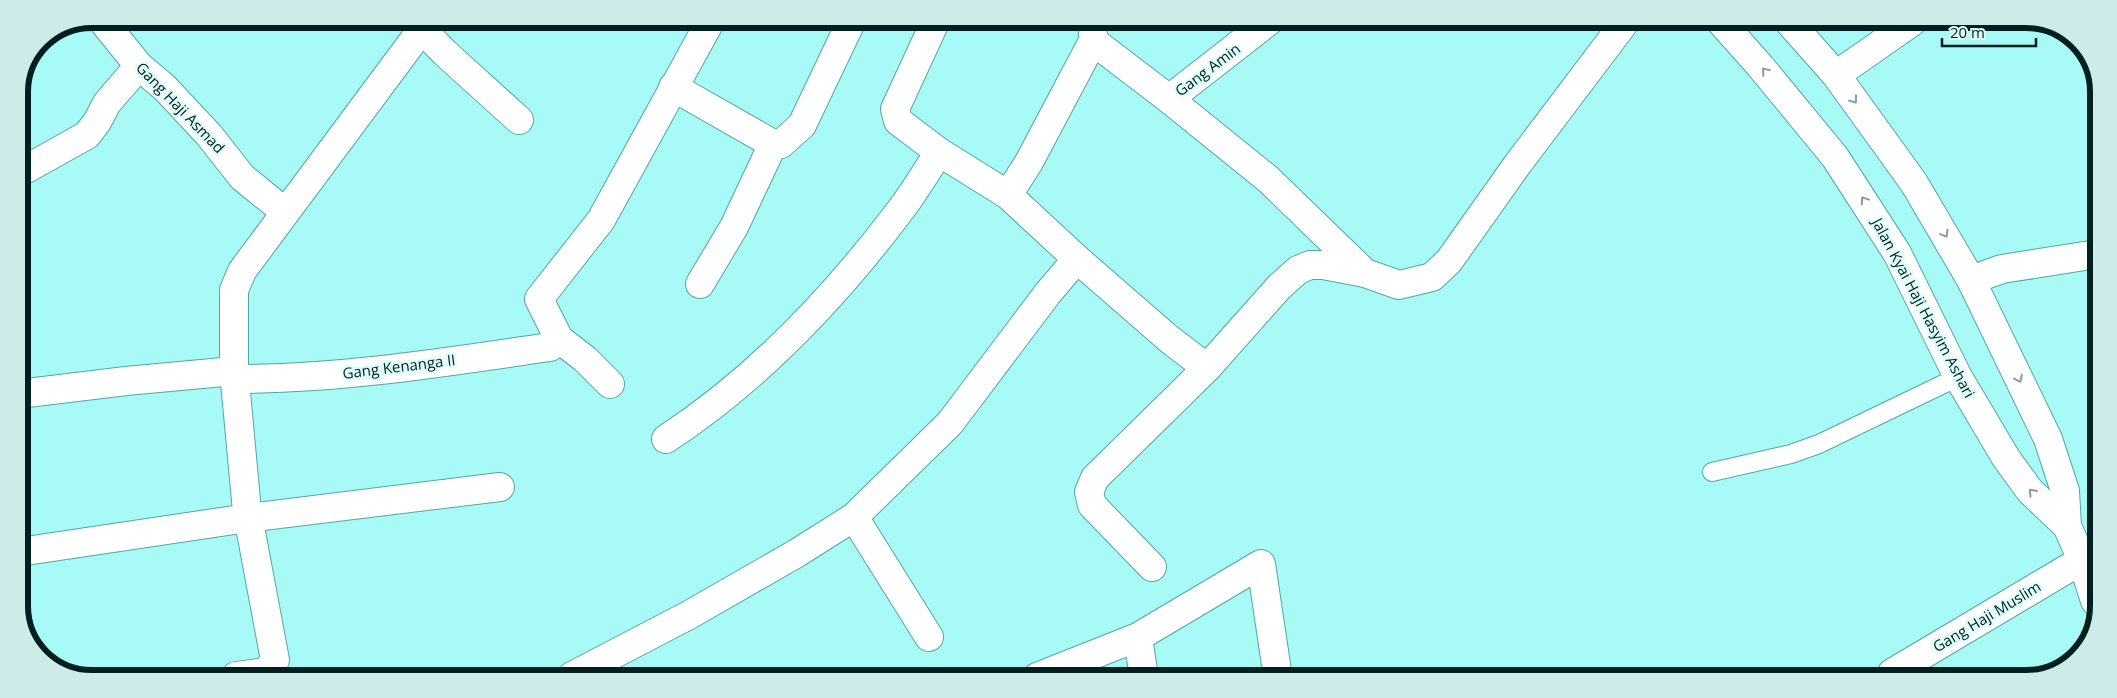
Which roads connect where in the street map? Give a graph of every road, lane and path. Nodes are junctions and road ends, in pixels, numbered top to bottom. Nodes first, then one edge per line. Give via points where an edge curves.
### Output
1 (107, 27) edge
2 (416, 27) edge
3 (424, 27) edge
4 (707, 27) edge
5 (849, 27) edge
6 (933, 27) edge
7 (1261, 27) edge
8 (1621, 27) edge
9 (1726, 27) edge
10 (1793, 27) edge
11 (1905, 27) edge
12 (1093, 31) edge
13 (139, 66) junction
14 (1836, 75) junction
15 (673, 87) junction
16 (1169, 99) junction
17 (519, 120) dead end
18 (773, 144) junction
19 (939, 152) junction
20 (28, 169) edge
21 (1008, 195) junction
22 (284, 212) junction
23 (2089, 255) edge
24 (1077, 258) junction
25 (1365, 273) junction
26 (1972, 280) junction
27 (700, 284) dead end
28 (559, 338) junction
29 (1207, 368) junction
30 (234, 375) junction
31 (1958, 377) junction
32 (610, 384) dead end
33 (28, 393) edge
34 (666, 439) dead end
35 (1712, 472) dead end
36 (500, 487) dead end
37 (854, 517) junction
38 (248, 518) junction
39 (2067, 526) junction
40 (28, 551) edge
41 (2082, 560) junction
42 (1152, 567) dead end
43 (2090, 585) edge
44 (928, 637) dead end
45 (1138, 637) junction
46 (268, 670) edge
47 (584, 670) edge
48 (1055, 670) edge
49 (1143, 670) edge
50 (1277, 670) edge
51 (1897, 670) edge

1 - 13 street, Gang Haji Asmad
2 - 22 street
3 - 17 street via 445,53
4 - 15 street
5 - 18 street via 802,125 781,144
6 - 19 street via 895,108 898,121
7 - 16 street, Gang Amin
8 - 25 street via 1449,262 1432,277 1399,285
31 -> 9 street, Jalan Kyai Haji Hasyim Ashari via 1896,253 1846,172
10 - 14 street, Jalan Kyai Haji Hasyim Ashari
11 - 14 street
12 - 16 street
12 - 21 street via 1029,162
13 - 20 street via 107,103 87,135
13 - 22 street, Gang Haji Asmad via 203,128 242,177
14 -> 26 street, Jalan Kyai Haji Hasyim Ashari via 1914,183
15 - 18 street
15 - 28 street via 600,220 541,295 540,302
16 - 25 street via 1268,179
18 - 27 street via 734,227
19 - 21 street
19 - 34 street via 900,212 836,290 762,364 702,415
21 - 24 street
22 - 30 street via 238,278 234,290
23 - 26 street via 2002,269
24 - 29 street
24 - 37 street via 950,423
25 - 29 street via 1323,265 1310,265 1298,270
26 -> 39 street, Jalan Kyai Haji Hasyim Ashari via 2048,438 2065,491
28 - 30 street, Gang Kenanga II via 550,347 340,375
28 - 32 street
29 - 42 street via 1095,478 1089,492 1092,505
30 - 33 street, Gang Kenanga II via 126,381
30 - 38 street
31 - 35 lane via 1819,444 1791,454
39 -> 31 street, Jalan Kyai Haji Hasyim Ashari via 2030,491 2006,458
36 - 38 street
37 - 44 street
37 - 47 street via 689,615
38 - 40 street
38 - 46 street via 275,660
39 - 41 street, Jalan Kyai Haji Hasyim Ashari
41 - 43 street, Jalan Kyai Haji Hasyim Ashari
41 - 51 street, Gang Haji Muslim
45 - 48 street
45 - 49 street
45 - 50 street via 1261,564

